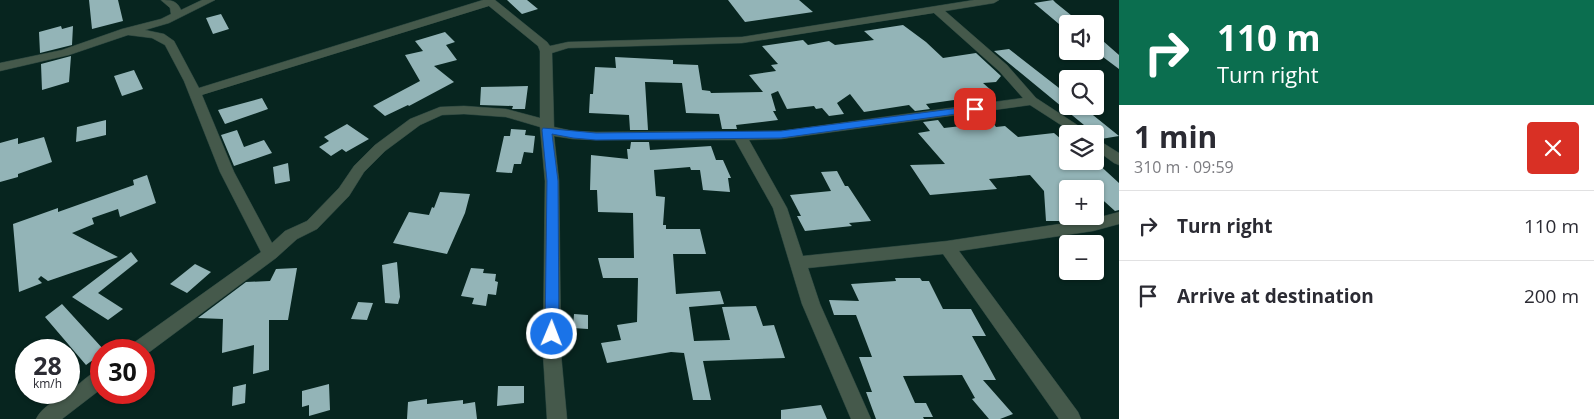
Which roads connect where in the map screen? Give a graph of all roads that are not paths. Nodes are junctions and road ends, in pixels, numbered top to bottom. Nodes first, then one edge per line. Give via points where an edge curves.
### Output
1 (166, 0) edge
2 (210, 0) edge
3 (490, 1) edge
4 (988, 1) edge
5 (936, 9) junction
6 (173, 17) junction
7 (126, 31) junction
8 (166, 38) junction
9 (546, 51) junction
10 (0, 67) edge
11 (194, 93) junction
12 (1032, 101) junction
13 (1071, 125) edge
14 (547, 127) junction
15 (740, 136) junction
16 (1104, 149) edge
17 (1119, 160) edge
18 (1119, 218) edge
19 (947, 247) junction
20 (270, 254) junction
21 (797, 263) junction
22 (153, 339) edge
23 (90, 386) edge
24 (46, 419) edge
25 (557, 419) edge
26 (861, 419) edge
27 (1071, 419) edge

1 - 6 street via 175,7
2 - 6 street
3 - 9 street via 543,44
3 - 11 street
4 - 5 street
5 - 9 street via 742,40 576,45
5 - 12 street via 1003,68
6 - 7 street
6 - 8 street
7 - 8 street
7 - 10 street via 65,53
8 - 11 street
9 - 14 street
11 - 20 street via 227,172
12 - 13 street
12 - 15 street via 790,134
14 - 15 street via 573,135
14 - 20 street via 506,113 485,110 448,111 427,116 380,148 359,169 326,212 312,225 291,235
14 - 25 street via 552,181 552,354
15 - 21 street via 780,208
16 - 17 street
18 - 19 street via 1093,225
19 - 21 street
19 - 27 street
20 - 22 street
21 - 26 street via 811,304
23 - 24 street

